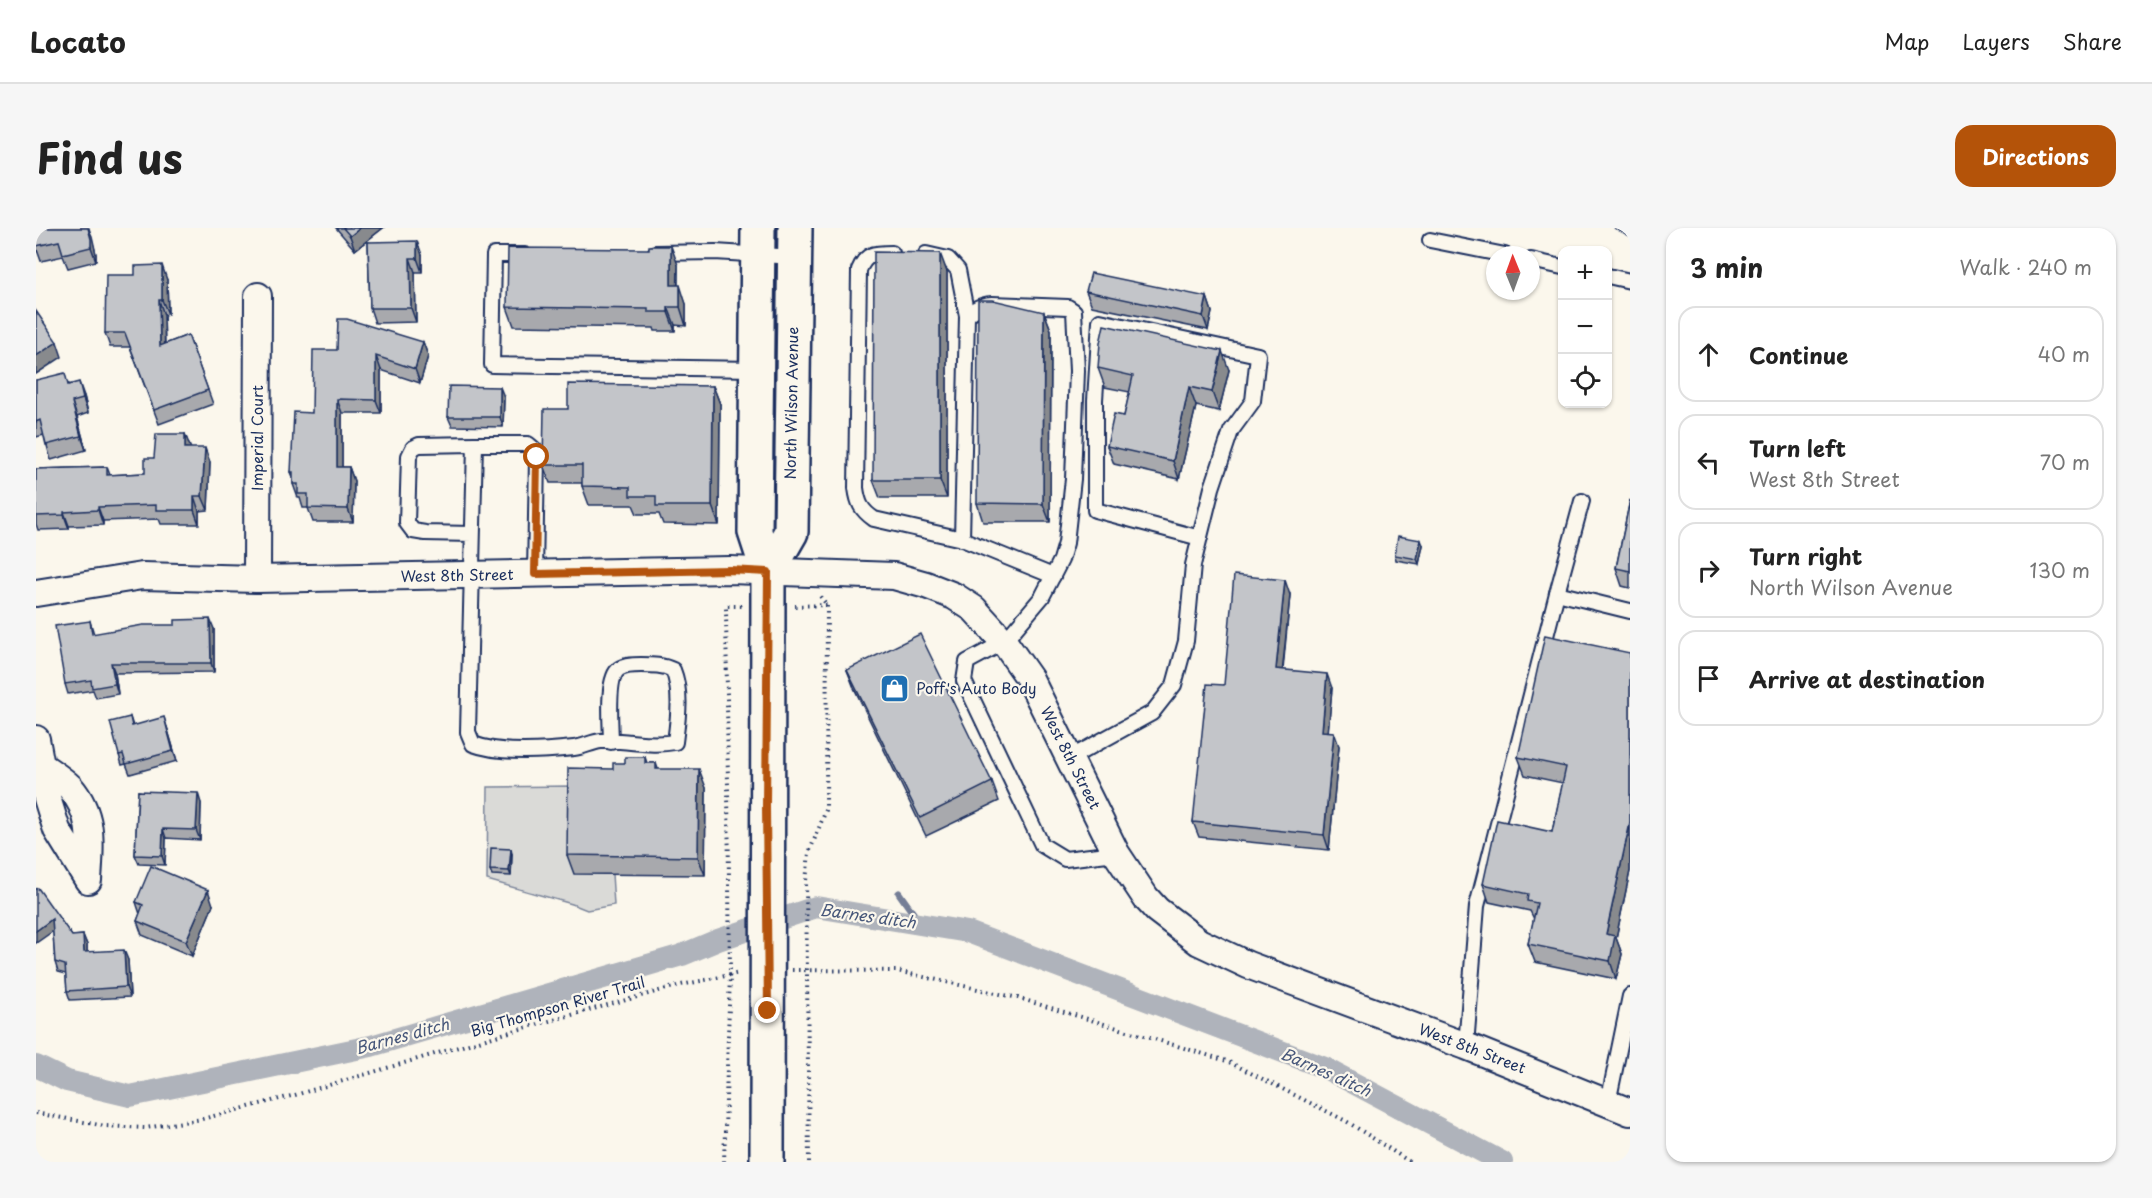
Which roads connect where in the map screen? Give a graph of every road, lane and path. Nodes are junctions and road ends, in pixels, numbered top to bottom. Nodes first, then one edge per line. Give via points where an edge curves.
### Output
1 (1430, 240) dead end
2 (758, 241) edge
3 (795, 242) edge
4 (1486, 251) edge
5 (645, 253) edge
6 (540, 254) edge
7 (1540, 262) edge
8 (1558, 266) edge
9 (1612, 277) edge
10 (1630, 281) edge
11 (258, 296) dead end
12 (966, 316) junction
13 (757, 369) junction
14 (475, 444) junction
15 (1582, 501) dead end
16 (472, 534) junction
17 (1200, 538) junction
18 (962, 539) junction
19 (768, 572) junction
20 (813, 572) junction
21 (535, 574) junction
22 (471, 576) junction
23 (1053, 576) junction
24 (257, 579) junction
25 (36, 592) edge
26 (1557, 593) junction
27 (1630, 611) edge
28 (1004, 642) junction
29 (36, 739) edge
30 (611, 742) junction
31 (1070, 758) junction
32 (41, 765) dead end
33 (1116, 853) junction
34 (730, 888) dead end
35 (768, 968) junction
36 (807, 971) junction
37 (730, 974) junction
38 (1630, 996) edge
39 (1466, 1046) junction
40 (1619, 1107) edge
41 (36, 1113) edge
42 (724, 1162) edge
43 (767, 1162) edge
44 (809, 1162) edge
45 (1410, 1162) edge

1 - 4 lane
2 - 3 lane
2 - 5 lane via 715,252
2 - 13 main road, North Wilson Avenue
3 - 19 main road, North Wilson Avenue via 790,532
6 - 13 lane via 494,255 492,365
7 - 8 lane
9 - 10 lane
11 - 24 street, Imperial Court
12 - 18 lane
12 - 18 lane via 960,276 948,259 878,253 863,261 859,270 857,501 862,511 874,519
12 - 23 lane via 973,309 992,304 1068,307 1074,311 1077,371 1073,480 1066,543
13 - 19 main road, North Wilson Avenue via 755,532
14 - 16 lane
14 - 16 lane via 413,448 407,523 413,531
14 - 21 lane via 528,444 534,448
15 - 26 lane
16 - 22 lane
17 - 17 lane via 1231,431 1254,401 1258,355 1100,321 1095,510
17 - 31 lane via 1193,566 1186,641 1174,685 1152,712
18 - 23 lane
19 - 20 street, West 8th Street
19 - 21 street, West 8th Street
19 - 35 main road, North Wilson Avenue
20 - 28 street, West 8th Street via 894,576 926,585 974,609
20 - 36 path via 815,589 827,605 826,810 809,853
21 - 22 street, West 8th Street
22 - 24 street, West 8th Street
22 - 30 lane via 468,732 473,744 503,750
23 - 28 lane via 1042,597
24 - 25 street, West 8th Street via 142,576
26 - 27 lane
26 - 39 lane via 1477,906
28 - 31 street, West 8th Street via 1030,679
28 - 33 lane via 967,662 964,681 1042,845 1065,859
29 - 32 street
30 - 30 lane via 675,742 678,691 674,670 658,665 633,665 615,672 611,682
31 - 33 street, West 8th Street
33 - 39 street, West 8th Street via 1157,910 1199,942 1248,965
34 - 37 path
35 - 36 path
35 - 43 main road, North Wilson Avenue
36 - 44 path
36 - 45 path via 897,971 1018,998 1227,1061 1346,1121
37 - 41 path, Big Thompson River Trail via 202,1119 145,1128 105,1126
37 - 42 path
38 - 40 lane
39 - 40 street, West 8th Street

